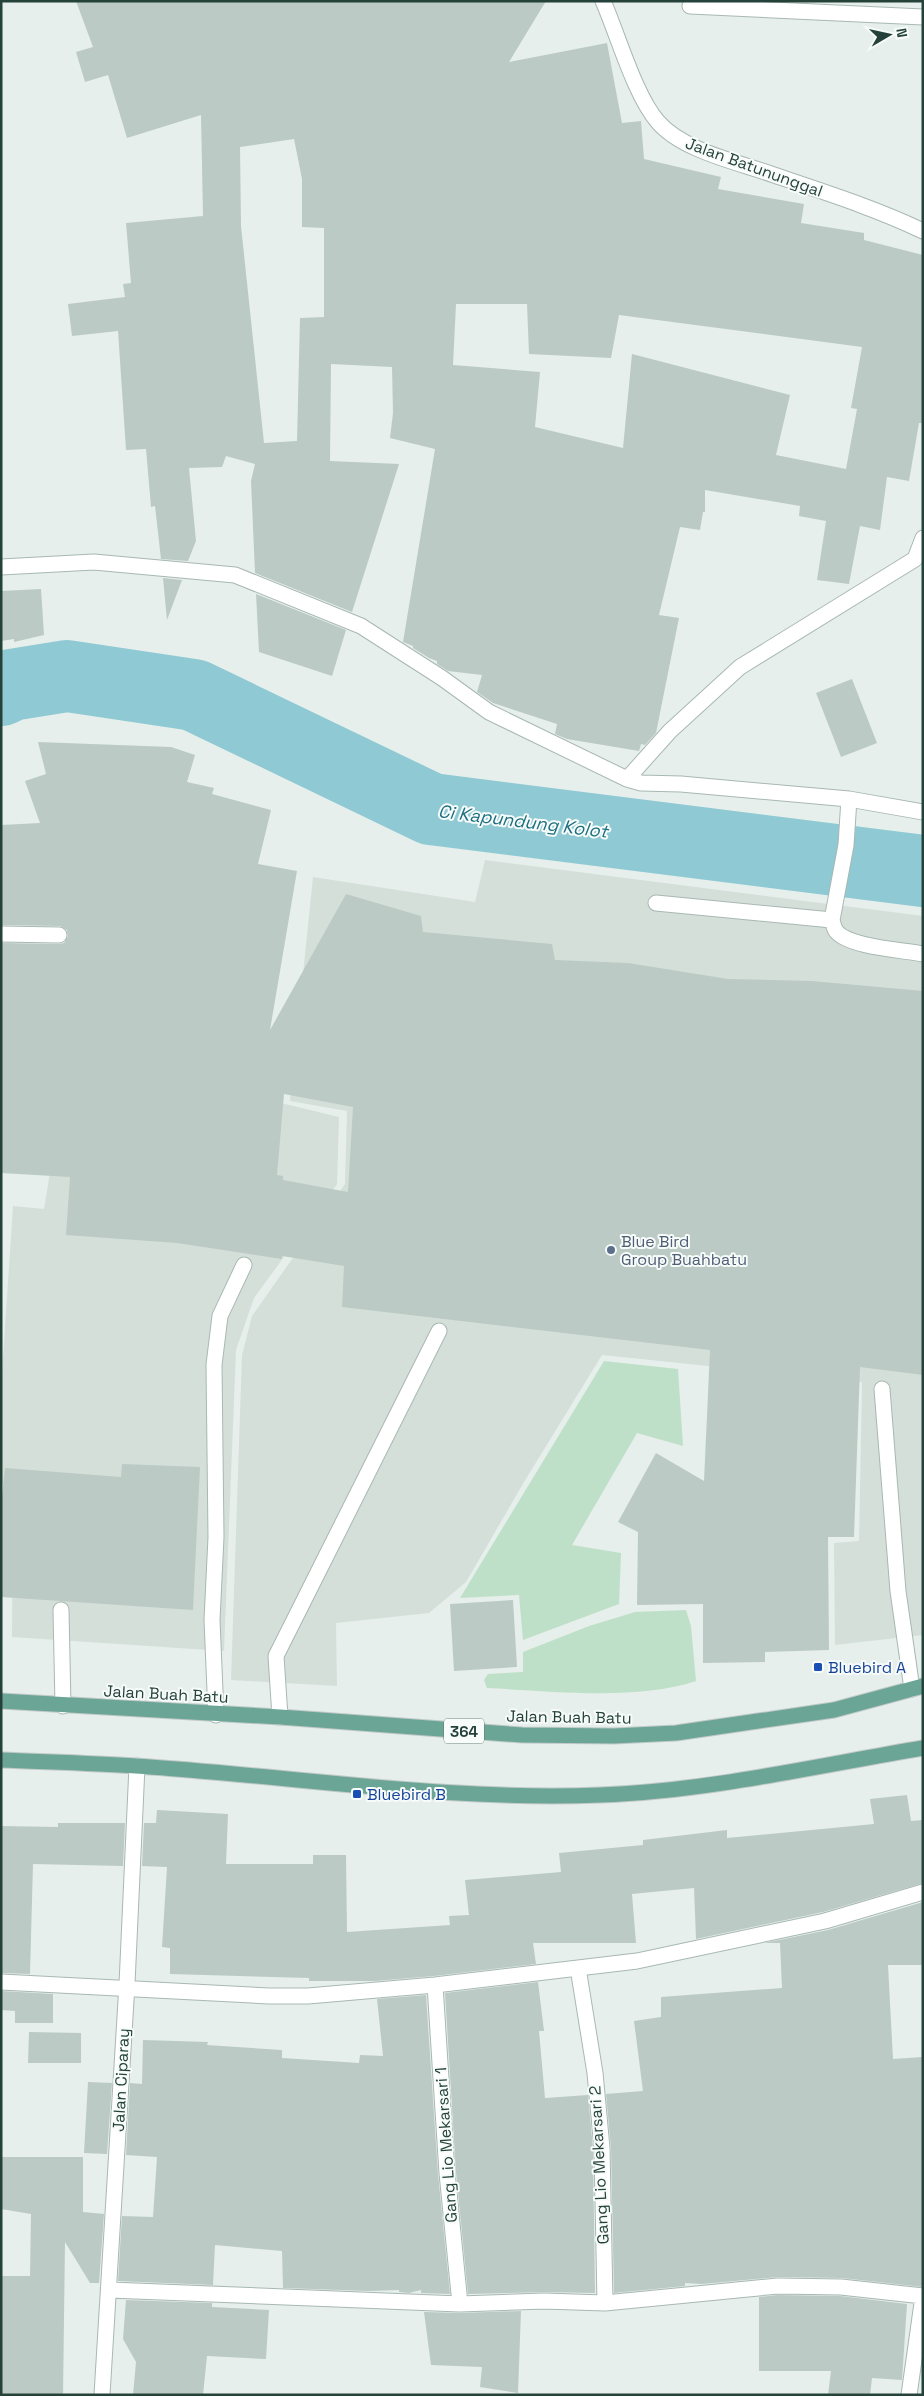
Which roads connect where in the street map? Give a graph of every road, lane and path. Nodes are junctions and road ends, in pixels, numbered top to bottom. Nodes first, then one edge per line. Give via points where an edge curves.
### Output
1 (603, 1) edge
2 (690, 6) dead end
3 (923, 17) edge
4 (923, 231) edge
5 (923, 538) edge
6 (1, 567) edge
7 (634, 781) junction
8 (849, 799) junction
9 (923, 812) edge
10 (656, 903) dead end
11 (832, 920) junction
12 (1, 934) edge
13 (59, 935) dead end
14 (923, 954) edge
15 (244, 1265) dead end
16 (439, 1331) dead end
17 (882, 1389) dead end
18 (61, 1610) dead end
19 (917, 1687) edge
20 (1, 1701) edge
21 (63, 1706) junction
22 (216, 1715) junction
23 (280, 1717) junction
24 (923, 1748) edge
25 (1, 1760) edge
26 (137, 1766) junction
27 (923, 1892) edge
28 (578, 1968) junction
29 (1, 1982) edge
30 (435, 1985) junction
31 (127, 1989) junction
32 (110, 2290) junction
33 (605, 2303) junction
34 (460, 2304) junction
35 (102, 2395) edge
36 (910, 2395) edge

1 - 4 street, Jalan Batununggal via 642,98 658,122 678,139 712,154 875,210
2 - 3 street
5 - 7 street via 916,559 740,667 670,731
6 - 7 street via 94,562 235,575 361,626 489,712
7 - 8 street
8 - 9 street
8 - 11 street via 846,845
10 - 11 street
11 - 14 street via 835,930 844,938
12 - 13 street
15 - 22 street via 220,1316 214,1365 216,1537 212,1620
16 - 23 street via 276,1656
17 - 19 street via 898,1591
18 - 21 street
19 - 23 main road, Jalan Buah Batu / 364 via 834,1710 676,1734 522,1735
20 - 21 main road, Jalan Buah Batu / 364
21 - 22 main road, Jalan Buah Batu / 364
22 - 23 main road, Jalan Buah Batu / 364
24 - 26 main road via 680,1789 601,1795 526,1796 360,1787
25 - 26 main road
26 - 31 street, Jalan Ciparay
27 - 28 street via 825,1920 637,1961
28 - 30 street
28 - 33 street, Gang Lio Mekarsari 2 via 595,2073 602,2148
29 - 31 street
30 - 31 street via 308,1996
30 - 34 street, Gang Lio Mekarsari 1 via 447,2173
31 - 32 street, Jalan Ciparay
32 - 34 street
32 - 35 street, Jalan Ciparay
33 - 34 street via 544,2300
33 - 36 street via 778,2286 841,2287 923,2296

